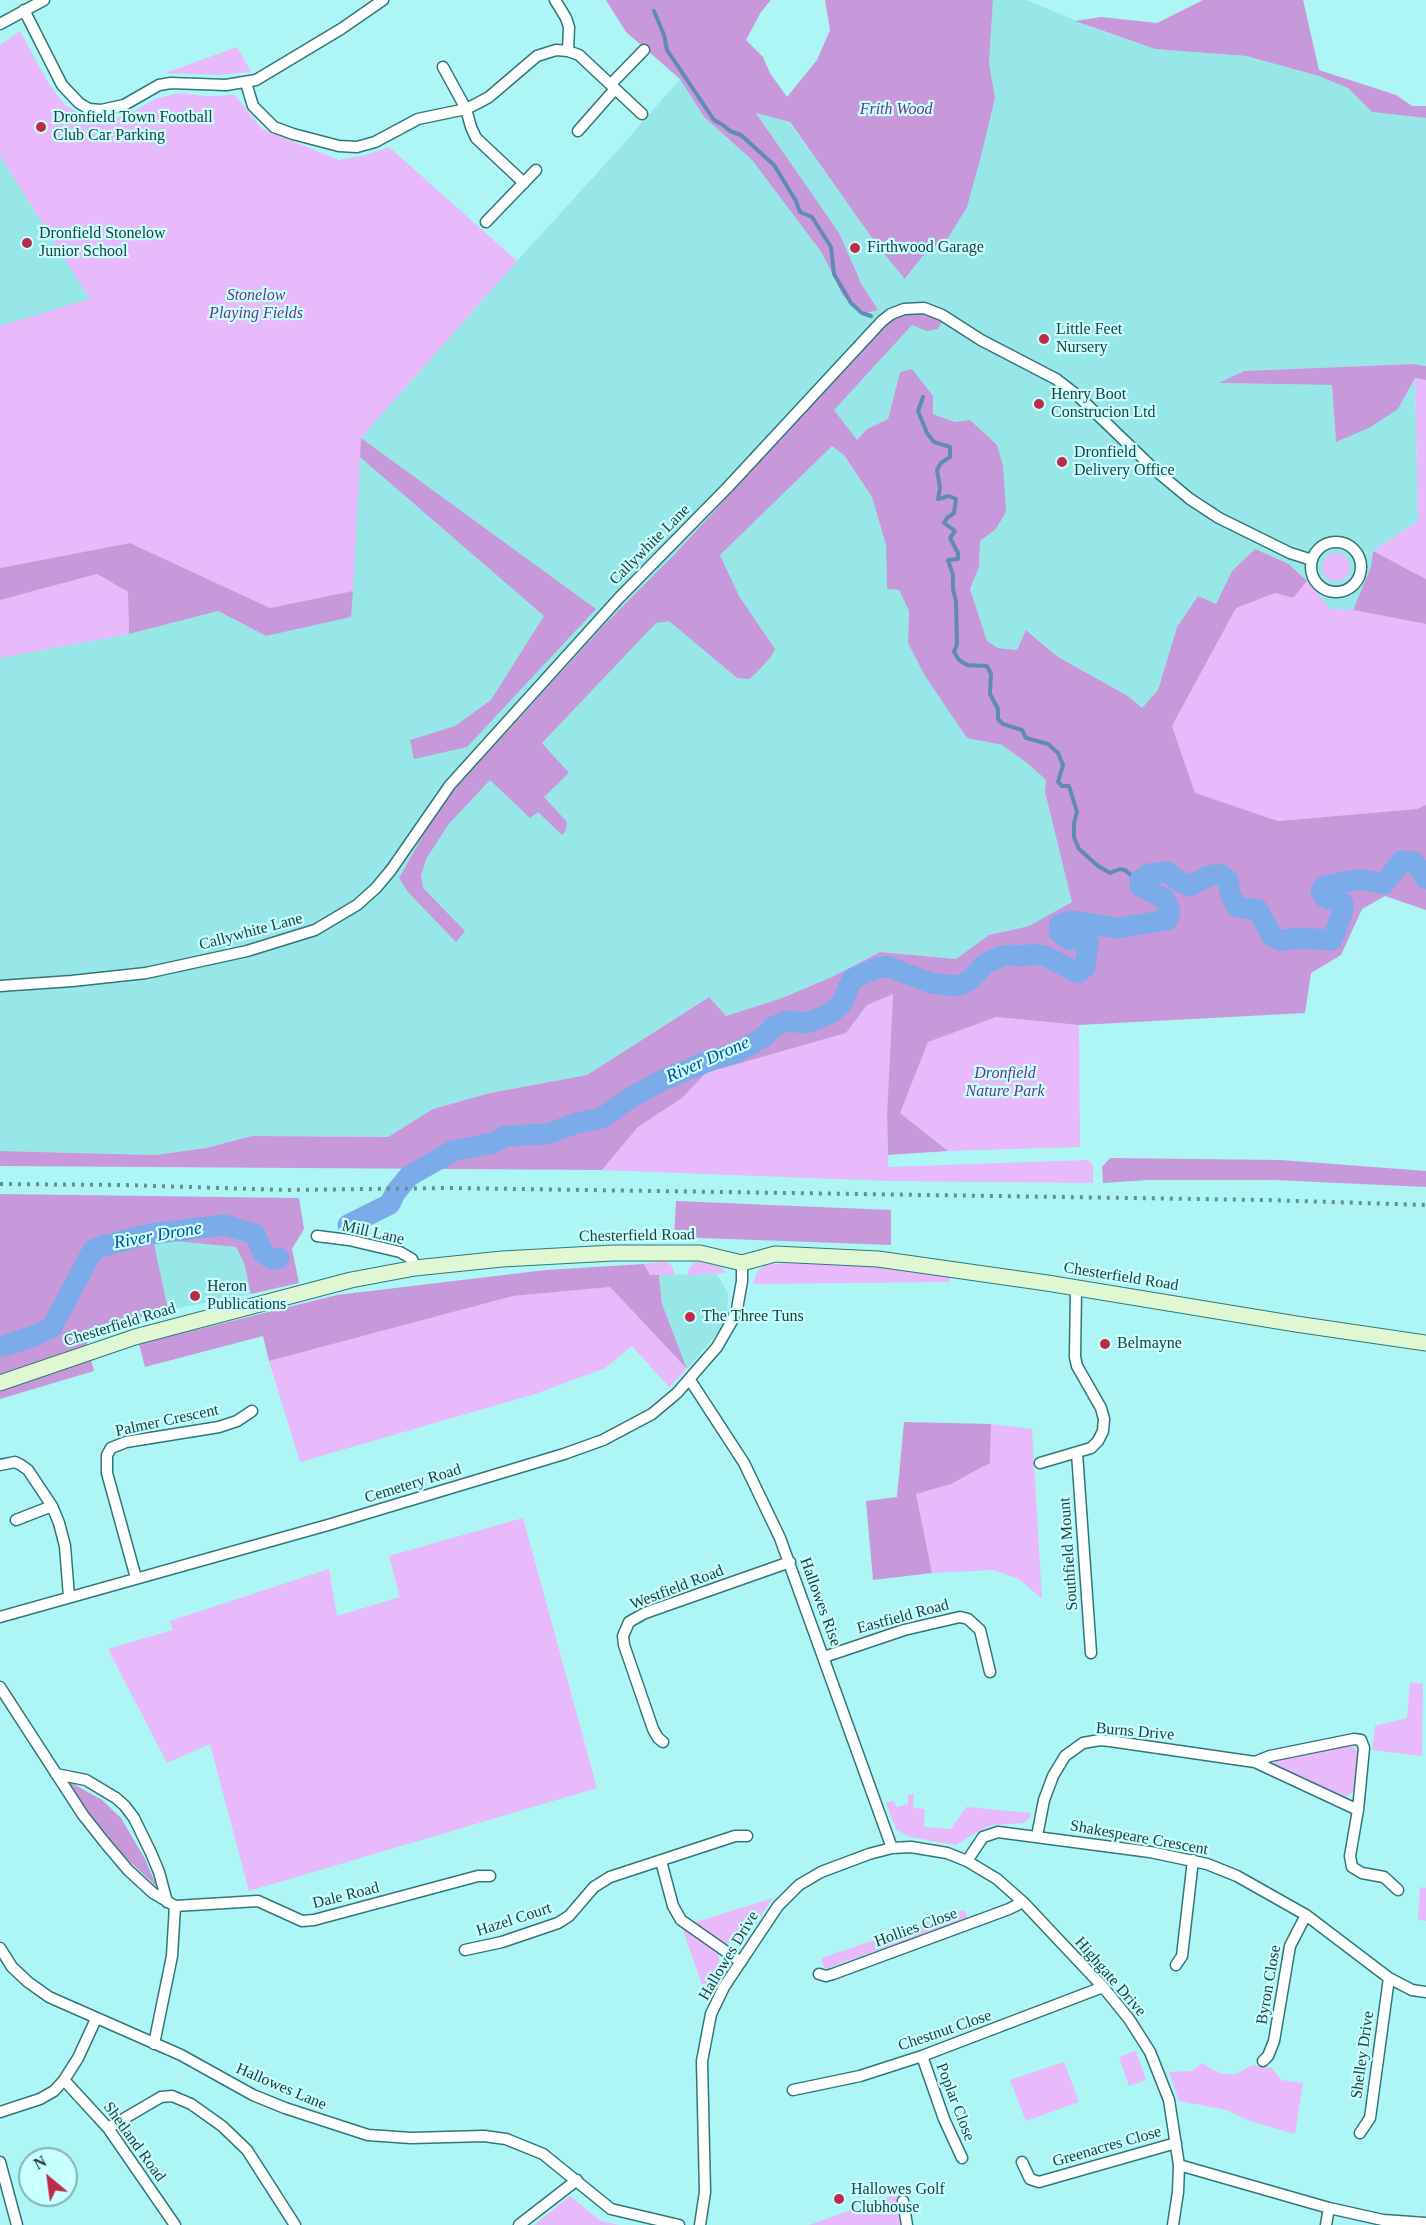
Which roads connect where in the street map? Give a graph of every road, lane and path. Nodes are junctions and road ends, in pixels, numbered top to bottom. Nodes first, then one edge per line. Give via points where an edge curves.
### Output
1 (44, 0) edge
2 (383, 0) edge
3 (555, 0) edge
4 (24, 10) junction
5 (0, 24) edge
6 (644, 50) dead end
7 (568, 51) junction
8 (443, 67) dead end
9 (246, 83) junction
10 (613, 87) junction
11 (466, 109) junction
12 (642, 114) dead end
13 (578, 131) dead end
14 (536, 170) dead end
15 (524, 183) junction
16 (486, 222) dead end
17 (1312, 560) junction
18 (0, 986) edge
19 (317, 1236) dead end
20 (742, 1263) junction
21 (415, 1268) junction
22 (1076, 1288) junction
23 (1426, 1343) edge
24 (690, 1380) junction
25 (0, 1383) edge
26 (252, 1410) dead end
27 (1077, 1453) junction
28 (1040, 1463) dead end
29 (0, 1465) edge
30 (52, 1506) junction
31 (16, 1520) dead end
32 (790, 1562) junction
33 (136, 1578) junction
34 (69, 1597) junction
35 (0, 1617) edge
36 (1090, 1653) dead end
37 (824, 1657) junction
38 (990, 1672) dead end
39 (0, 1687) edge
40 (663, 1742) dead end
41 (1254, 1762) junction
42 (56, 1774) junction
43 (1358, 1810) junction
44 (747, 1836) dead end
45 (1037, 1836) junction
46 (892, 1848) junction
47 (1193, 1860) junction
48 (661, 1861) junction
49 (967, 1861) junction
50 (490, 1876) dead end
51 (1398, 1890) dead end
52 (1023, 1902) junction
53 (171, 1904) junction
54 (1306, 1915) junction
55 (465, 1950) dead end
56 (1, 1951) edge
57 (741, 1962) junction
58 (1176, 1965) dead end
59 (819, 1974) dead end
60 (1389, 1978) junction
61 (1103, 1987) junction
62 (1426, 1992) edge
63 (96, 2019) junction
64 (154, 2044) junction
65 (922, 2056) junction
66 (1263, 2061) dead end
67 (64, 2080) junction
68 (793, 2090) dead end
69 (0, 2112) edge
70 (108, 2128) junction
71 (1360, 2133) dead end
72 (1176, 2143) junction
73 (962, 2158) dead end
74 (0, 2162) edge
75 (1022, 2162) dead end
76 (1179, 2165) junction
77 (577, 2180) junction
78 (903, 2201) dead end
79 (1329, 2208) junction
80 (1426, 2223) edge
81 (17, 2225) edge
82 (175, 2225) edge
83 (295, 2225) edge
84 (519, 2225) edge
85 (679, 2225) edge
86 (700, 2225) edge
87 (907, 2225) edge
88 (1173, 2225) edge
89 (1326, 2225) edge

1 - 4 street
2 - 9 street via 341,29
3 - 7 street via 569,27
4 - 5 street
4 - 9 street via 62,85 89,109 109,110 171,82
6 - 10 street
7 - 10 street via 579,55
7 - 11 street via 537,56 489,97
8 - 11 street
9 - 11 street via 254,106 274,127 339,146 375,142 418,119
10 - 12 street
10 - 13 street
11 - 15 street via 477,138
14 - 15 street
15 - 16 street
17 - 17 street via 1323,545 1339,542 1359,555 1361,570 1353,586 1329,591 1316,582
17 - 18 street, Callywhite Lane via 1219,518 1190,499 1056,379 942,315 924,308 904,309 882,321 619,598 450,785 391,870 357,904 315,930 237,953 146,973
19 - 21 street, Mill Lane via 400,1252 412,1259
20 - 21 main road, Chesterfield Road via 700,1253 613,1253
20 - 22 main road, Chesterfield Road via 775,1254 856,1258
20 - 24 street, Cemetery Road via 740,1295 732,1321
21 - 25 main road, Chesterfield Road via 351,1280 135,1336
22 - 23 main road, Chesterfield Road
22 - 27 street via 1075,1357 1104,1419 1098,1441
24 - 32 street, Hallowes Rise via 744,1463
24 - 33 street, Cemetery Road via 652,1413 603,1440 564,1454
26 - 33 street, Palmer Crescent via 237,1421 219,1426 126,1442 111,1448 106,1455 106,1473
27 - 28 street
27 - 36 street, Southfield Mount
29 - 30 street via 15,1462 28,1470
30 - 31 street
30 - 34 street via 65,1545
32 - 37 street, Hallowes Rise
32 - 40 street, Westfield Road via 629,1622 624,1645 653,1729
33 - 34 street, Cemetery Road
34 - 35 street, Cemetery Road
37 - 38 street, Eastfield Road via 904,1630 960,1617 980,1630
37 - 46 street, Hallowes Rise
39 - 42 street
41 - 43 street, Burns Drive
41 - 43 street, Burns Drive via 1354,1738 1361,1740 1364,1748
41 - 45 street, Burns Drive via 1110,1741 1083,1743 1065,1756 1053,1776
42 - 53 street via 82,1815 120,1861 153,1893
42 - 53 street via 86,1780 125,1806 151,1853
43 - 51 street, Burns Drive via 1350,1856 1352,1867 1384,1877
44 - 48 street, Hazel Court via 735,1836
45 - 47 street, Shakespeare Crescent
45 - 49 street, Shakespeare Crescent via 990,1833 977,1844
46 - 49 street, Highgate Drive via 927,1848
46 - 57 street, Hallowes Drive via 831,1868 800,1885 778,1906
47 - 54 street, Shakespeare Crescent via 1226,1870
47 - 58 street via 1182,1956
48 - 55 street, Hazel Court via 600,1882 569,1916 546,1929
48 - 57 street via 673,1906 681,1920
49 - 52 street, Highgate Drive via 997,1879
50 - 53 street, Dale Road via 314,1920 302,1921 258,1900
52 - 59 street, Hollies Close via 844,1970 826,1976
52 - 61 street, Highgate Drive
53 - 64 street via 172,1956
54 - 60 street, Shakespeare Crescent
54 - 66 street, Byron Close via 1290,1946 1274,2041
56 - 63 street, Hallowes Lane via 35,1987
57 - 86 street, Hallowes Drive via 711,2014 702,2061 705,2192
60 - 62 street, Shakespeare Crescent via 1412,1990
60 - 71 street, Shelley Drive via 1370,2118
61 - 65 street, Chestnut Close
61 - 72 street, Highgate Drive via 1150,2052 1169,2100
63 - 64 street, Hallowes Lane
63 - 67 street
64 - 77 street, Hallowes Lane via 254,2095 344,2129 391,2138 506,2139 543,2154
65 - 68 street, Chestnut Close via 860,2076
65 - 73 street, Poplar Close
67 - 69 street via 40,2099
67 - 70 street, Shetland Road
70 - 82 street, Shetland Road
70 - 83 street via 160,2097 172,2096 191,2104 247,2150
72 - 75 street, Greenacres Close via 1039,2182 1030,2179
72 - 76 street, Highgate Drive
74 - 81 street
76 - 79 street
76 - 88 street, Highgate Drive
77 - 84 street
77 - 85 street, Hallowes Lane via 611,2209
78 - 87 street
79 - 80 street via 1383,2220
79 - 89 street

